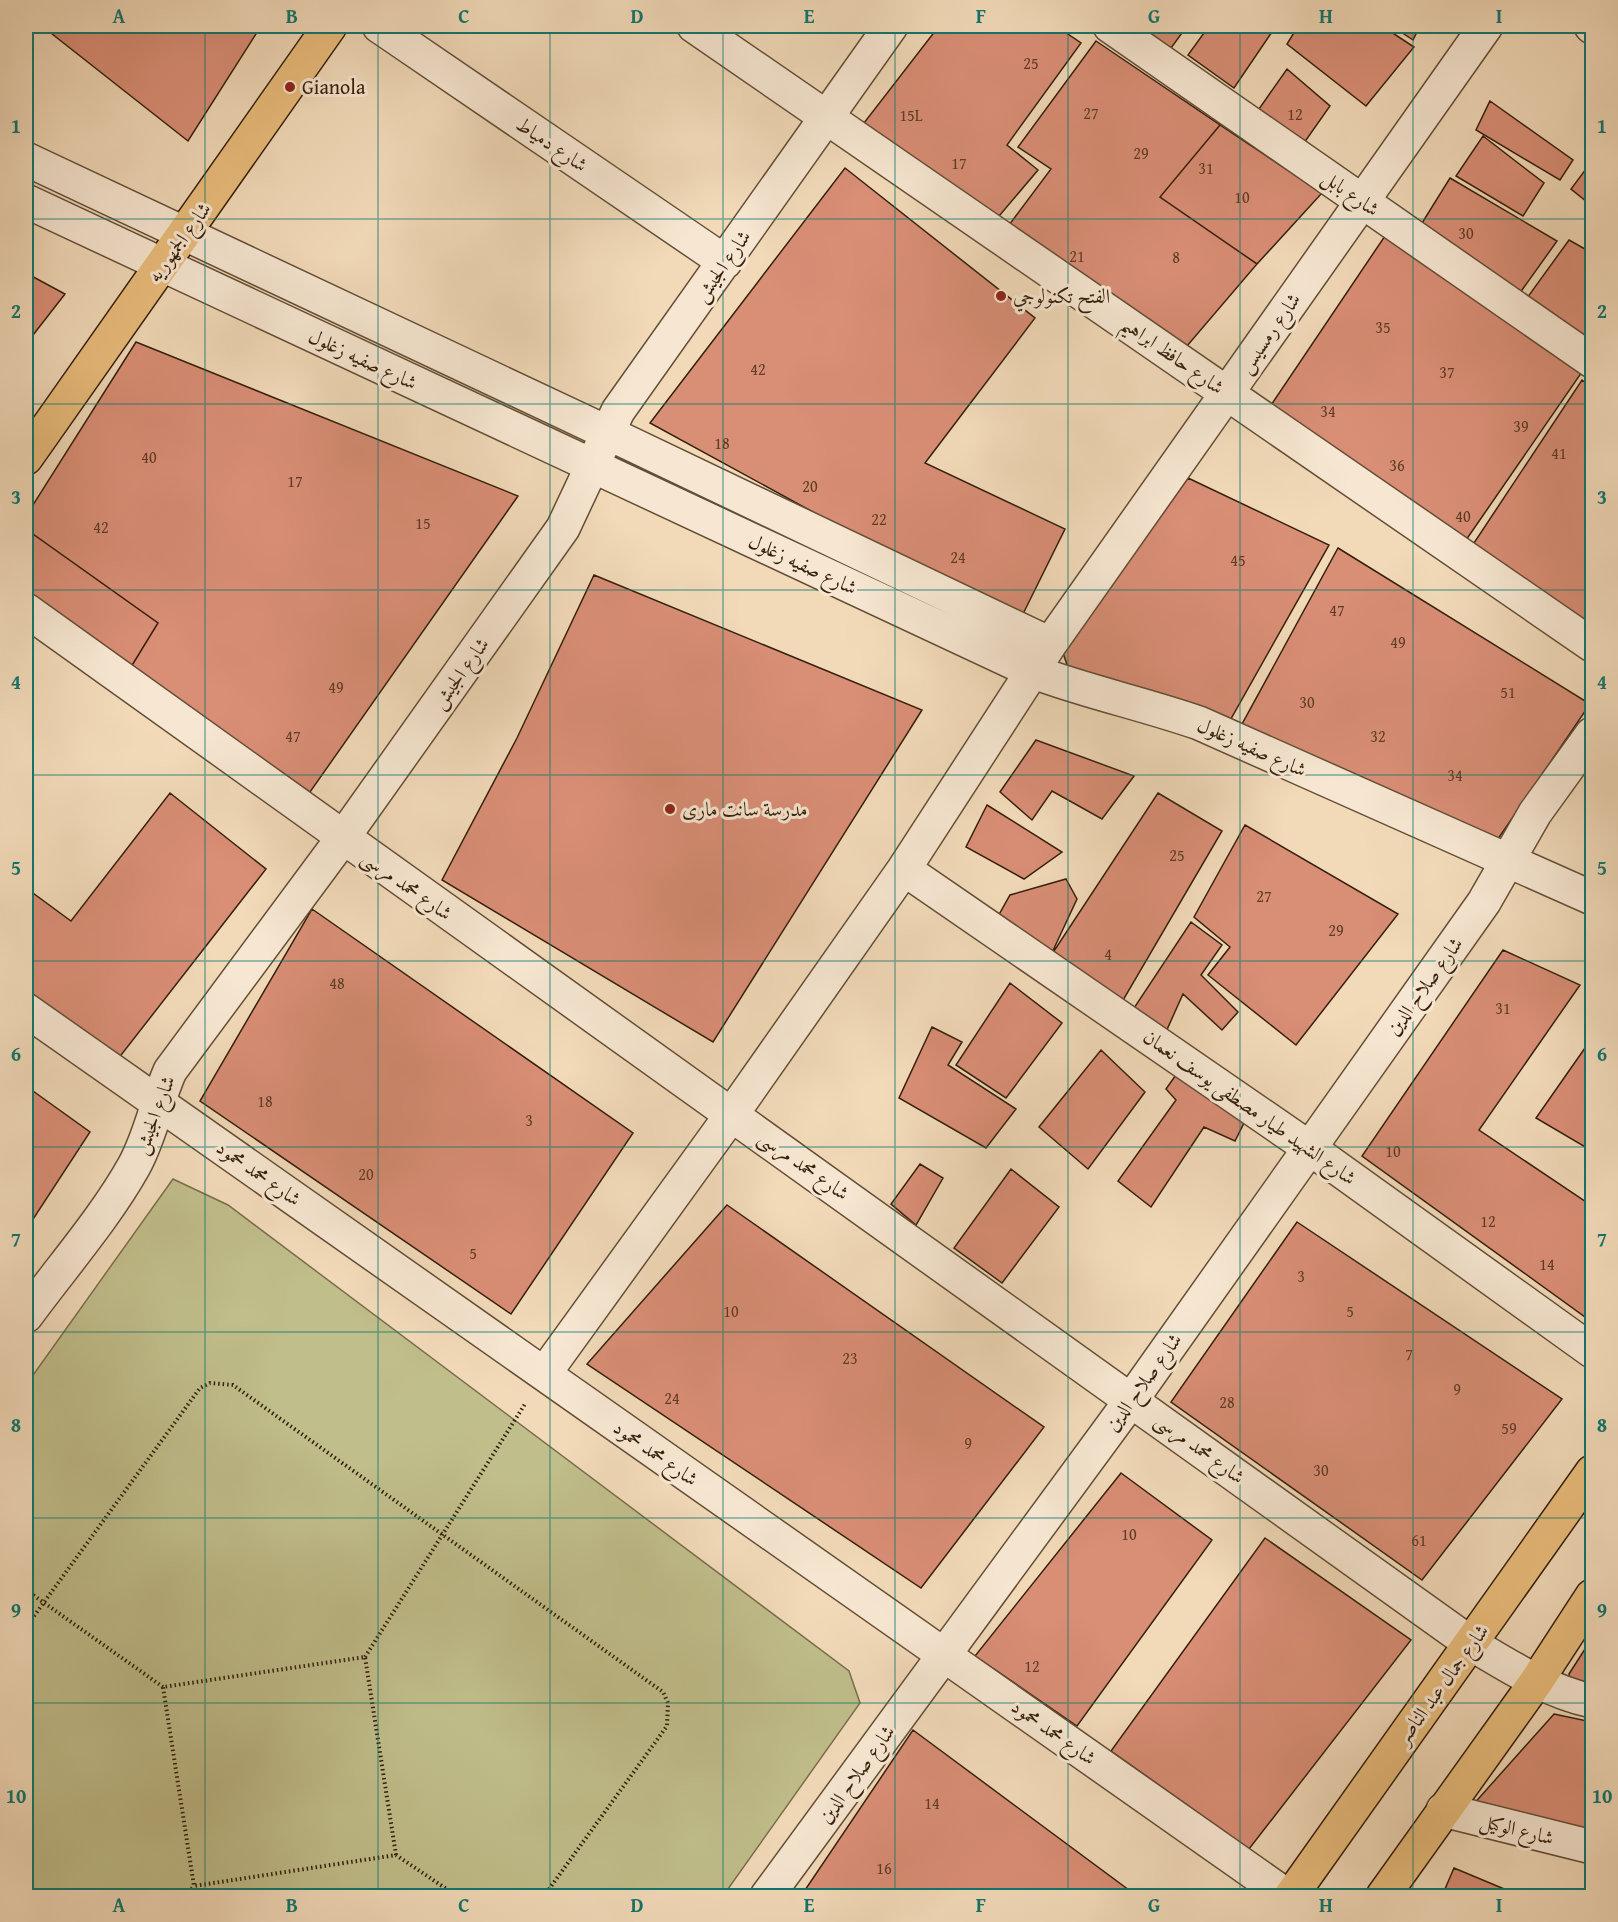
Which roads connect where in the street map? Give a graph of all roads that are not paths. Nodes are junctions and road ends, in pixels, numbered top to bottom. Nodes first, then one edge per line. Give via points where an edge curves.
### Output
1 (330, 26) edge
2 (379, 26) edge
3 (694, 26) edge
4 (891, 26) edge
5 (1110, 26) edge
6 (1486, 26) edge
7 (827, 117) junction
8 (26, 159) edge
9 (26, 201) edge
10 (1362, 201) junction
11 (185, 234) junction
12 (725, 262) junction
13 (162, 265) junction
14 (1593, 361) edge
15 (1228, 393) junction
16 (606, 432) junction
17 (26, 458) edge
18 (593, 466) junction
19 (26, 610) edge
20 (1593, 645) edge
21 (1042, 658) junction
22 (1593, 734) edge
23 (342, 839) junction
24 (1508, 860) junction
25 (904, 869) junction
26 (1593, 898) edge
27 (26, 1010) edge
28 (157, 1102) junction
29 (732, 1114) junction
30 (1308, 1147) junction
31 (26, 1316) edge
32 (1593, 1350) edge
33 (544, 1374) junction
34 (1132, 1398) junction
35 (1593, 1472) edge
36 (1593, 1596) edge
37 (1470, 1643) junction
38 (943, 1655) junction
39 (1536, 1682) junction
40 (1593, 1701) edge
41 (1443, 1810) junction
42 (1593, 1847) edge
43 (767, 1896) edge
44 (1289, 1896) edge
45 (1383, 1896) edge

1 - 11 main road, شارع الجمهوريه
2 - 12 street, شارع دمياط
3 - 7 street, شارع حافظ ابراهيم
4 - 7 street, شارع الجيش
5 - 10 street, شارع بابل
6 - 10 street, شارع رمسيس
7 - 12 street, شارع الجيش
7 - 15 street, شارع حافظ ابراهيم
8 - 11 street, شارع صفيه زغلول
9 - 13 street, شارع صفيه زغلول
10 - 14 street, شارع بابل
10 - 15 street, شارع رمسيس
11 - 13 main road, شارع الجمهوريه
11 - 16 street, شارع صفيه زغلول
12 - 16 street, شارع الجيش
13 - 17 main road, شارع الجمهوريه
13 - 18 street, شارع صفيه زغلول
15 - 20 street, شارع حافظ ابراهيم
15 - 21 street, شارع رمسيس
16 - 18 street, شارع الجيش
16 - 21 street, شارع صفيه زغلول
18 - 21 street, شارع صفيه زغلول
18 - 23 street, شارع الجيش via 563,528
19 - 23 street, شارع محمد مرسى
21 - 24 street, شارع صفيه زغلول via 1075,687 1199,723
21 - 25 street, شارع رمسيس
22 - 24 street, شارع صلاح الدين via 1535,813
23 - 28 street, شارع الجيش via 170,1071
23 - 29 street, شارع محمد مرسى
24 - 26 street, شارع صفيه زغلول
24 - 30 street, شارع صلاح الدين via 1484,902
25 - 29 street, شارع رمسيس
25 - 30 street, شارع الشهيد طيار مصطفى يوسف نعمان
27 - 28 street, شارع محمد محمود
28 - 31 street, شارع الجيش via 152,1128 134,1166
28 - 33 street, شارع محمد محمود
29 - 33 street, شارع رمسيس
29 - 34 street, شارع محمد مرسى
30 - 32 street, شارع الشهيد طيار مصطفى يوسف نعمان
30 - 34 street, شارع صلاح الدين
33 - 38 street, شارع محمد محمود
34 - 37 street, شارع محمد مرسى
34 - 38 street, شارع صلاح الدين
35 - 37 main road, شارع جمال عبد الناصر
36 - 39 main road
37 - 39 street, شارع محمد مرسى
37 - 44 main road, شارع جمال عبد الناصر
38 - 43 street, شارع صلاح الدين
38 - 44 street, شارع محمد محمود
39 - 40 street, شارع محمد مرسى via 1565,1695
39 - 41 main road
41 - 42 street, شارع الوكيل
41 - 45 main road

